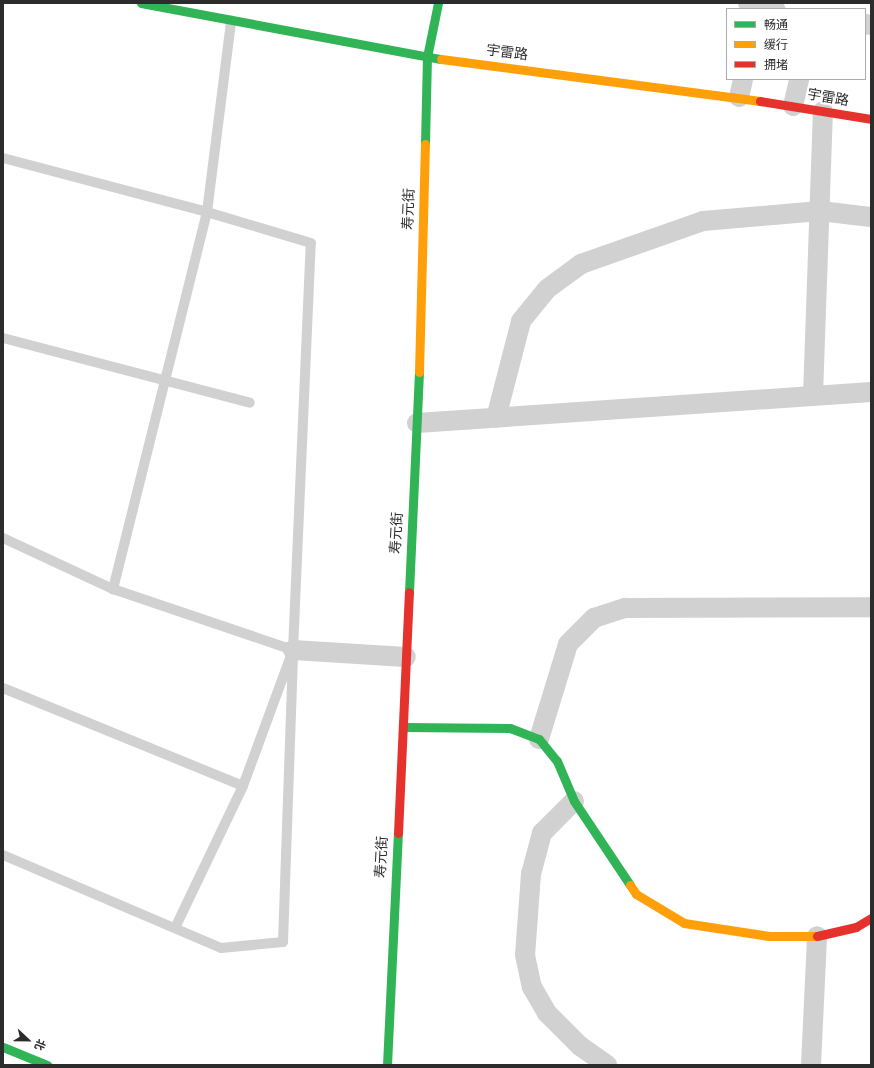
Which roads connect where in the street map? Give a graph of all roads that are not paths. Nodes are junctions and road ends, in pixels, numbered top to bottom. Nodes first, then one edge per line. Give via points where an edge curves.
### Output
1 (141, 3) edge
2 (438, 3) edge
3 (231, 21) junction
4 (427, 57) junction
5 (799, 80) edge
6 (741, 88) edge
7 (793, 106) junction
8 (823, 111) junction
9 (871, 119) edge
10 (3, 158) edge
11 (820, 211) junction
12 (207, 212) junction
13 (871, 218) edge
14 (3, 338) edge
15 (165, 382) junction
16 (871, 392) edge
17 (813, 396) junction
18 (250, 403) dead end
19 (496, 418) junction
20 (417, 423) junction
21 (3, 538) edge
22 (113, 589) junction
23 (871, 607) edge
24 (293, 650) junction
25 (406, 656) junction
26 (3, 688) edge
27 (402, 727) junction
28 (539, 739) junction
29 (243, 786) junction
30 (574, 801) junction
31 (3, 855) edge
32 (871, 918) edge
33 (175, 928) junction
34 (817, 936) junction
35 (3, 1047) edge
36 (47, 1065) edge
37 (387, 1065) edge
38 (607, 1065) edge
39 (811, 1065) edge

1 - 3 street, 宇雷路
2 - 4 street, 寿元街
3 - 4 street, 宇雷路
3 - 12 lane
4 - 6 street, 宇雷路
4 - 20 street, 寿元街
5 - 7 street
6 - 7 street, 宇雷路
7 - 8 street, 宇雷路
8 - 9 street, 宇雷路
8 - 11 street
10 - 12 lane
11 - 13 street
11 - 17 street
11 - 19 street via 703,221 581,264 547,289 521,321
12 - 15 lane
12 - 24 lane via 311,244
14 - 15 lane
15 - 18 lane
15 - 22 lane
16 - 17 street
17 - 19 street
19 - 20 street
20 - 25 street, 寿元街
21 - 22 lane
22 - 24 lane
23 - 28 street via 625,608 594,618 568,644
24 - 25 street
24 - 29 lane
24 - 33 lane via 283,942 221,948
25 - 27 street, 寿元街
26 - 29 lane
27 - 28 street via 510,728
27 - 37 street, 寿元街
28 - 30 street via 557,761
29 - 33 lane
30 - 34 street via 636,894 684,923 769,936
30 - 38 street via 542,833 531,874 525,955 532,987 547,1013 580,1046
31 - 33 lane
32 - 34 street via 856,926
34 - 39 street
35 - 36 street

